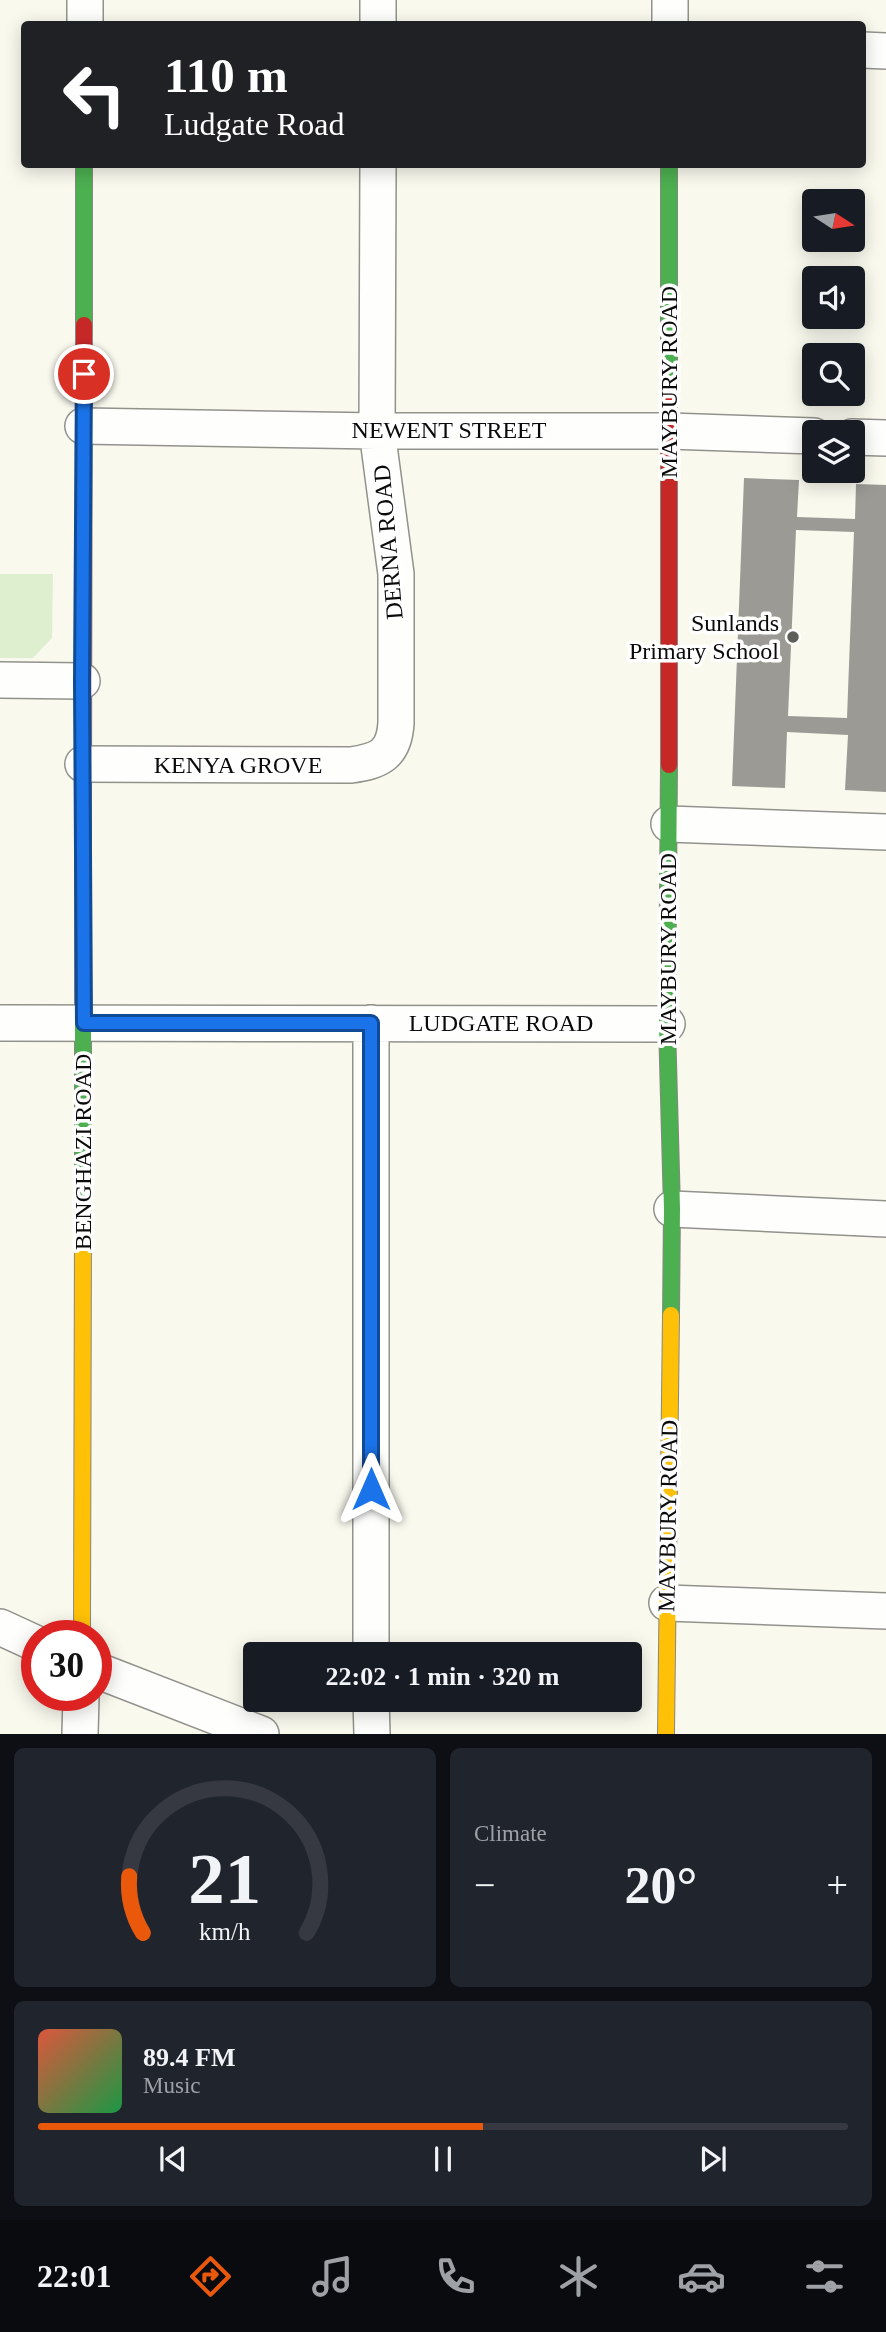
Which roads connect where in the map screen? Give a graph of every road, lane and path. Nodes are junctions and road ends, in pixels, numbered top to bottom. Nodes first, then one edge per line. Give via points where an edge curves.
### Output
1 (85, 0) edge
2 (378, 0) edge
3 (670, 0) edge
4 (85, 21) edge
5 (378, 21) edge
6 (670, 21) edge
7 (866, 50) edge
8 (886, 51) edge
9 (84, 168) edge
10 (378, 168) edge
11 (670, 168) edge
12 (83, 426) junction
13 (377, 431) junction
14 (669, 431) junction
15 (802, 436) edge
16 (865, 437) edge
17 (886, 438) edge
18 (0, 680) edge
19 (82, 681) junction
20 (388, 750) joint
21 (83, 764) junction
22 (669, 824) junction
23 (886, 832) edge
24 (0, 1023) edge
25 (84, 1023) junction
26 (371, 1023) junction
27 (667, 1024) junction
28 (672, 1209) junction
29 (886, 1219) edge
30 (667, 1603) junction
31 (886, 1611) edge
32 (82, 1620) edge
33 (0, 1627) edge
34 (21, 1637) edge
35 (371, 1642) edge
36 (112, 1677) edge
37 (81, 1711) edge
38 (371, 1712) edge
39 (80, 1734) edge
40 (261, 1734) edge
41 (372, 1734) edge
42 (666, 1734) edge

1 - 4 street
2 - 5 street
3 - 6 street
7 - 8 street
9 - 12 street, BENGHAZI ROAD
10 - 13 street, DERNA ROAD
11 - 14 street, MAYBURY ROAD
12 - 13 street, NEWENT STREET
12 - 19 street, BENGHAZI ROAD
13 - 14 street, NEWENT STREET
13 - 20 street, DERNA ROAD via 396,574 396,723
14 - 15 street, NEWENT STREET
14 - 22 street, MAYBURY ROAD
16 - 17 street
18 - 19 street
19 - 21 street, BENGHAZI ROAD
20 - 21 street, KENYA GROVE via 376,760 351,765
21 - 25 street, BENGHAZI ROAD
22 - 23 street
22 - 27 street, MAYBURY ROAD
24 - 25 street, LUDGATE ROAD
25 - 26 street, LUDGATE ROAD
25 - 32 street, BENGHAZI ROAD
26 - 27 street, LUDGATE ROAD
26 - 35 street
27 - 28 street, MAYBURY ROAD
28 - 29 street
28 - 30 street, MAYBURY ROAD
30 - 31 street
30 - 42 street, MAYBURY ROAD
33 - 34 street
36 - 40 street
37 - 39 street
38 - 41 street

